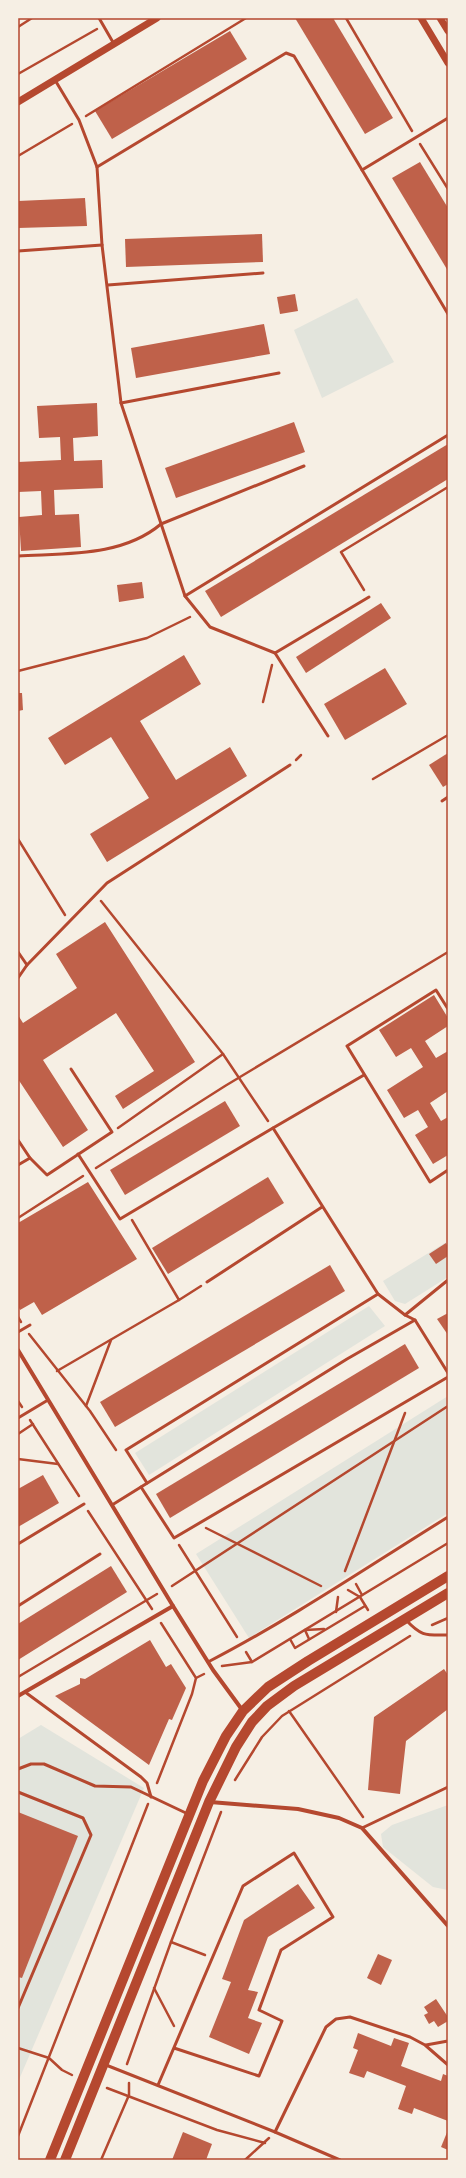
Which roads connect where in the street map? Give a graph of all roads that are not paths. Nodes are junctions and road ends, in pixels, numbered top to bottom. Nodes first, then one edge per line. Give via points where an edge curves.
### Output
1 (99, 18) edge
2 (157, 18) edge
3 (421, 18) edge
4 (440, 18) edge
5 (448, 31) edge
6 (114, 44) junction
7 (448, 63) edge
8 (55, 80) junction
9 (18, 102) edge
10 (448, 118) edge
11 (97, 167) junction
12 (362, 170) junction
13 (102, 245) junction
14 (18, 251) edge
15 (263, 273) dead end
16 (108, 285) junction
17 (448, 314) edge
18 (279, 373) dead end
19 (121, 403) junction
20 (448, 435) edge
21 (304, 466) dead end
22 (161, 524) junction
23 (18, 556) edge
24 (185, 596) junction
25 (369, 597) road end
26 (275, 653) junction
27 (328, 736) dead end
28 (290, 765) dead end
29 (448, 797) edge
30 (442, 801) dead end
31 (18, 952) edge
32 (27, 966) junction
33 (18, 978) edge
34 (448, 1009) edge
35 (71, 1069) dead end
36 (364, 1075) junction
37 (273, 1128) junction
38 (18, 1140) edge
39 (78, 1154) junction
40 (30, 1158) junction
41 (18, 1165) edge
42 (448, 1170) edge
43 (322, 1207) junction
44 (448, 1280) edge
45 (207, 1282) road end
46 (378, 1294) junction
47 (405, 1315) junction
48 (415, 1320) junction
49 (30, 1325) dead end
50 (18, 1332) edge
51 (18, 1350) edge
52 (448, 1373) edge
53 (448, 1377) edge
54 (48, 1400) junction
55 (18, 1418) edge
56 (147, 1483) junction
57 (141, 1487) junction
58 (84, 1504) dead end
59 (112, 1505) junction
60 (448, 1517) edge
61 (18, 1544) edge
62 (100, 1554) dead end
63 (448, 1576) edge
64 (448, 1593) edge
65 (18, 1606) edge
66 (173, 1606) junction
67 (405, 1619) junction
68 (448, 1635) edge
69 (208, 1662) junction
70 (25, 1692) junction
71 (18, 1696) edge
72 (243, 1711) junction
73 (252, 1722) junction
74 (18, 1769) edge
75 (448, 1787) edge
76 (18, 1792) edge
77 (151, 1796) junction
78 (209, 1802) junction
79 (189, 1815) junction
80 (362, 1828) junction
81 (448, 1926) edge
82 (18, 2008) edge
83 (448, 2042) edge
84 (425, 2045) junction
85 (174, 2048) junction
86 (91, 2059) junction
87 (104, 2064) junction
88 (448, 2064) edge
89 (158, 2085) junction
90 (275, 2132) junction
91 (50, 2160) edge
92 (65, 2160) edge
93 (340, 2160) edge

1 - 6 lane
2 - 6 street
3 - 7 street
4 - 5 street
6 - 8 street
8 - 9 street
8 - 11 lane via 79,120
10 - 12 lane
11 - 12 lane via 286,53 294,56
11 - 13 lane
12 - 17 lane
13 - 14 lane
13 - 16 lane
15 - 16 lane
16 - 19 lane
18 - 19 lane
19 - 22 lane
20 - 24 lane
21 - 22 lane
22 - 23 lane via 151,532 105,550
22 - 24 lane
24 - 26 lane via 210,627
25 - 26 lane
26 - 27 lane
28 - 32 lane via 107,883
29 - 30 lane
31 - 32 lane
32 - 33 lane
34 - 36 lane via 436,990 348,1046
35 - 39 lane via 112,1132
36 - 37 lane
36 - 42 lane via 430,1182
37 - 39 lane via 120,1219
37 - 43 lane
38 - 40 lane
39 - 40 lane via 47,1175
40 - 41 lane
43 - 45 lane
43 - 46 lane
44 - 47 lane
46 - 47 lane
46 - 56 lane via 126,1450
47 - 48 lane
48 - 52 lane
48 - 56 lane via 347,1359
49 - 50 lane
51 - 54 street
53 - 57 lane via 174,1538
54 - 55 lane
54 - 59 street
56 - 57 lane
57 - 59 lane
58 - 61 lane
59 - 66 street
60 - 69 lane via 339,1586
62 - 65 lane
63 - 72 main road via 282,1677 256,1697
64 - 67 main road
66 - 69 street
66 - 70 street
67 - 68 lane via 417,1632 427,1635
67 - 73 main road via 279,1696
69 - 72 street
70 - 71 street
70 - 77 lane via 141,1777 147,1783
72 - 73 main road
72 - 79 main road via 216,1754
73 - 78 main road via 236,1746
74 - 77 lane via 31,1764 44,1764 94,1786 126,1786
75 - 80 lane
76 - 82 lane via 83,1818 91,1835
77 - 79 lane
78 - 80 street via 298,1809 339,1818
78 - 87 main road
79 - 86 main road
80 - 81 street
83 - 84 lane
84 - 88 lane
84 - 90 lane via 410,2037 350,2017 336,2019 326,2027
85 - 85 lane via 244,1886 294,1853 333,1917 281,1950 259,2010 282,2021 259,2076
85 - 89 lane
86 - 87 main road
86 - 91 main road
87 - 89 lane
87 - 92 main road
89 - 90 lane
90 - 93 lane

